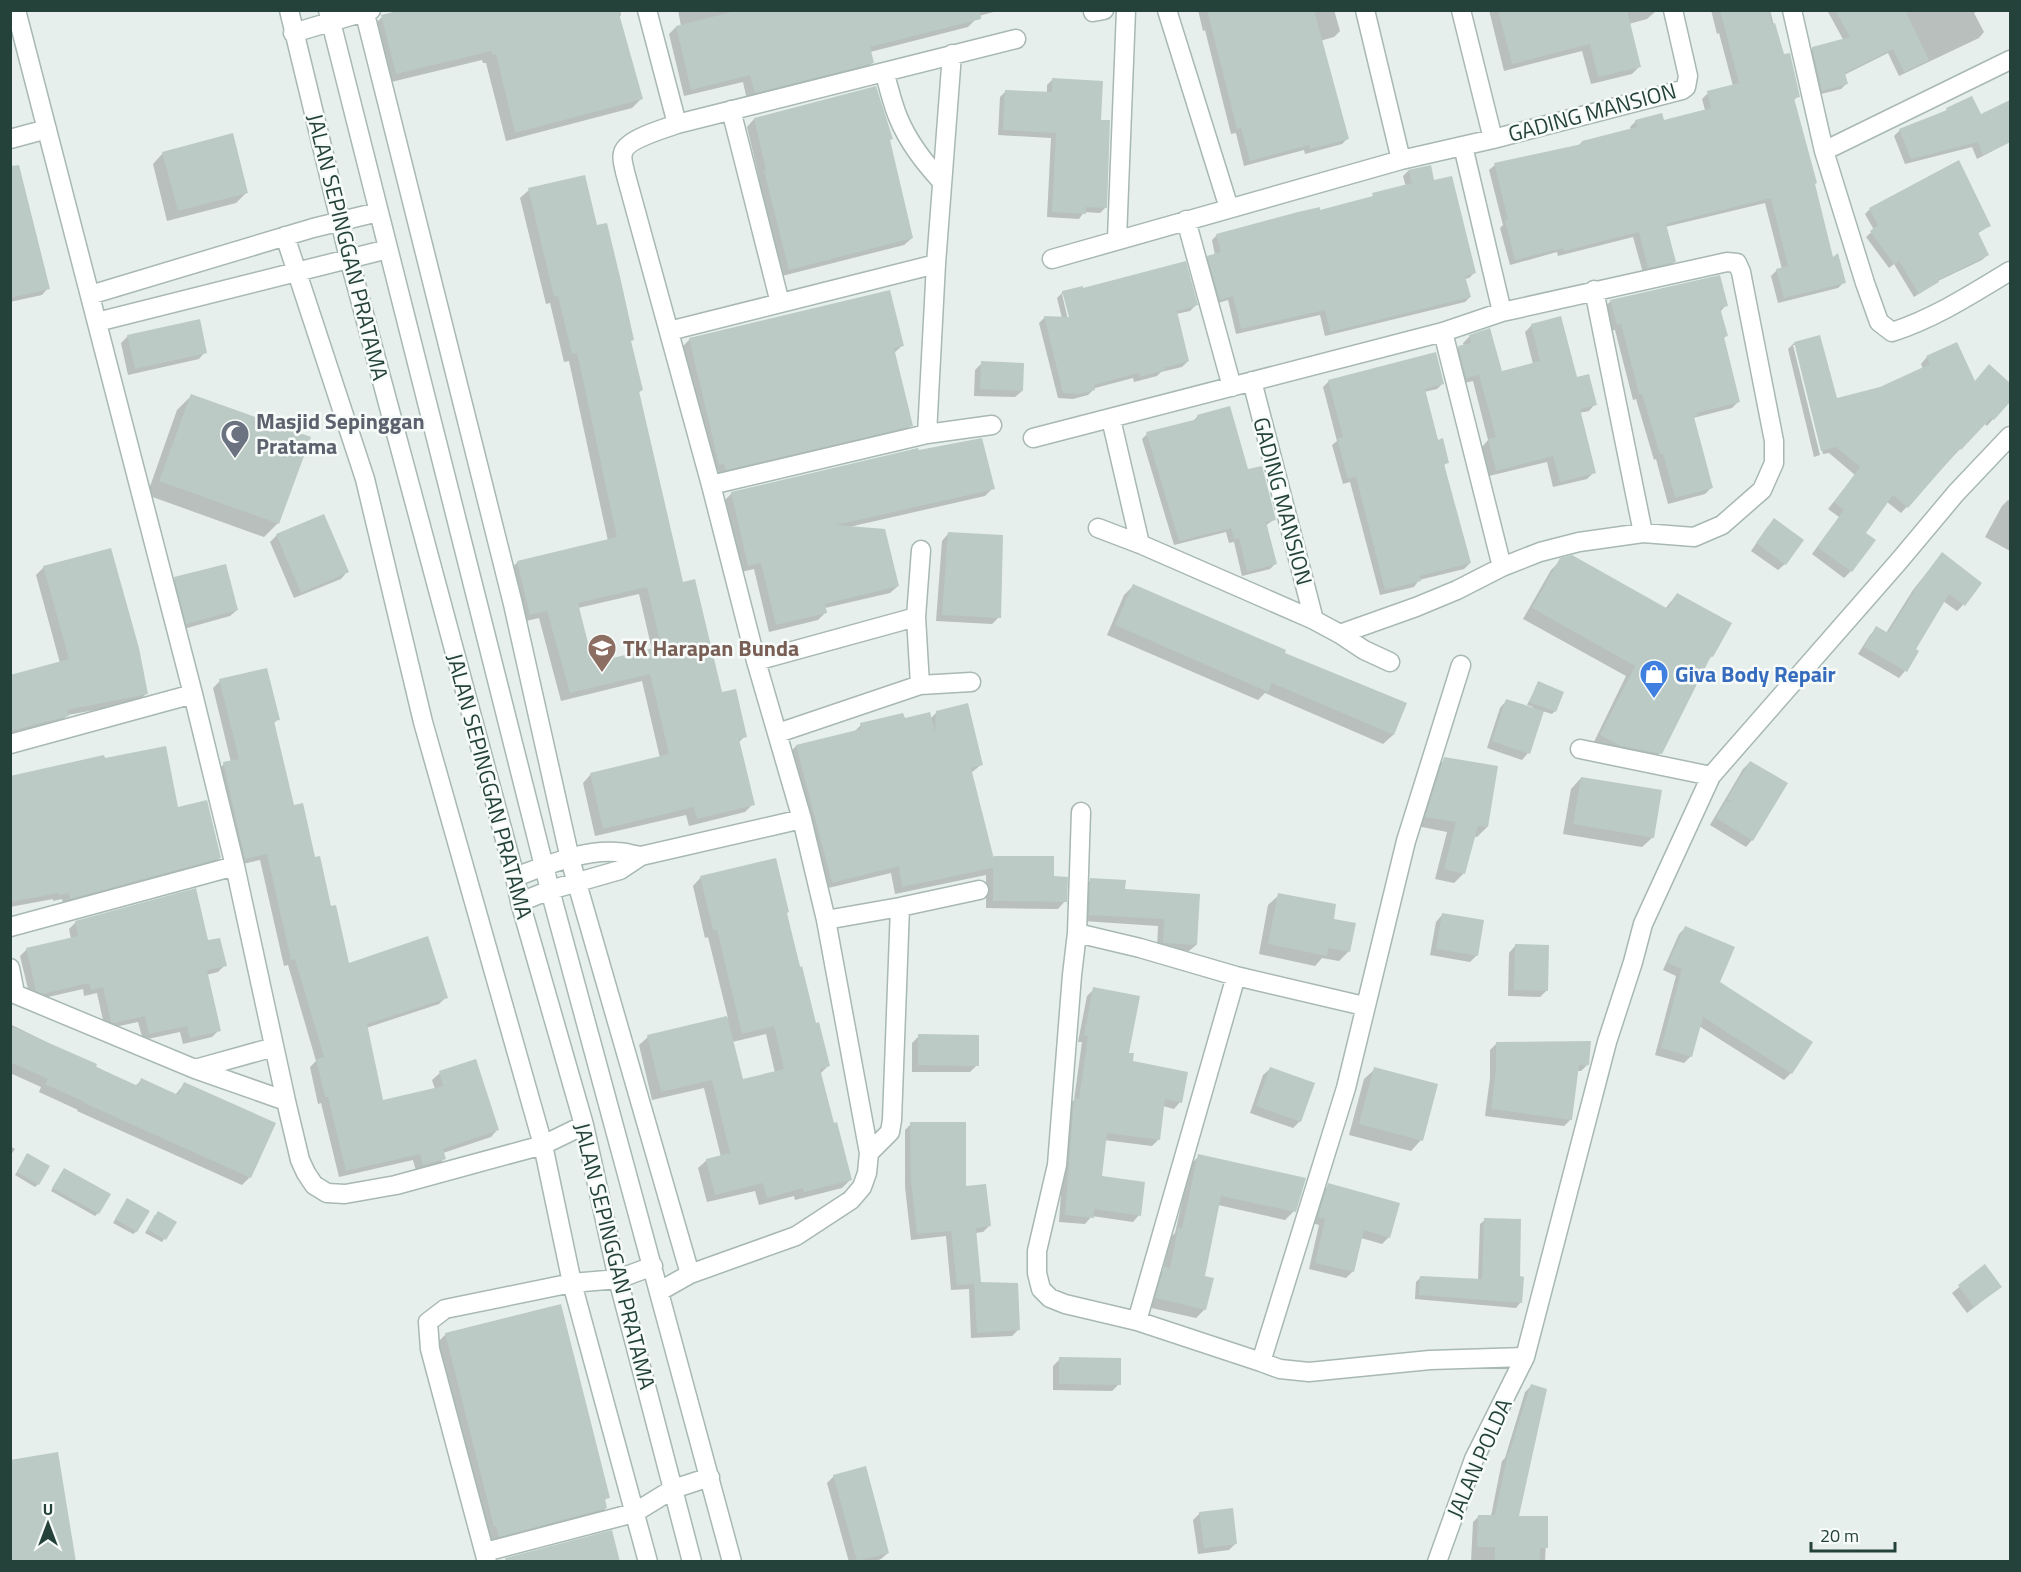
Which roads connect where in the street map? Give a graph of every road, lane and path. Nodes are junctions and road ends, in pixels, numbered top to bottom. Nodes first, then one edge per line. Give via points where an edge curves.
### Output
1 (16, 10) edge
2 (288, 10) edge
3 (647, 10) edge
4 (1126, 10) edge
5 (1167, 10) edge
6 (1365, 10) edge
7 (1461, 10) edge
8 (1673, 10) edge
9 (1792, 10) edge
10 (366, 11) edge
11 (329, 16) edge
12 (294, 33) junction
13 (1016, 39) dead end
14 (952, 54) junction
15 (2010, 60) edge
16 (884, 72) junction
17 (731, 110) junction
18 (677, 124) junction
19 (47, 129) junction
20 (10, 139) edge
21 (1493, 139) junction
22 (1463, 146) junction
23 (1824, 151) junction
24 (1401, 160) junction
25 (942, 182) junction
26 (1229, 208) junction
27 (378, 212) junction
28 (1186, 220) junction
29 (342, 221) junction
30 (285, 236) junction
31 (1117, 239) junction
32 (388, 249) junction
33 (349, 258) junction
34 (1052, 259) dead end
35 (936, 264) junction
36 (2010, 271) edge
37 (296, 273) junction
38 (1594, 290) junction
39 (90, 295) junction
40 (780, 303) junction
41 (1502, 312) junction
42 (97, 322) junction
43 (669, 331) junction
44 (1443, 332) junction
45 (1252, 381) junction
46 (1232, 387) junction
47 (1111, 419) junction
48 (992, 424) dead end
49 (927, 434) junction
50 (2010, 436) edge
51 (1033, 438) dead end
52 (711, 485) junction
53 (1098, 528) dead end
54 (1643, 533) junction
55 (1140, 544) junction
56 (921, 550) dead end
57 (1502, 567) junction
58 (916, 617) junction
59 (1314, 620) junction
60 (1340, 634) junction
61 (756, 661) junction
62 (1390, 662) dead end
63 (1461, 665) dead end
64 (971, 682) dead end
65 (920, 685) junction
66 (193, 694) junction
67 (778, 733) junction
68 (10, 744) edge
69 (1580, 749) dead end
70 (1710, 776) junction
71 (1081, 812) dead end
72 (802, 819) junction
73 (641, 856) junction
74 (570, 859) junction
75 (235, 866) junction
76 (544, 866) junction
77 (515, 878) junction
78 (576, 884) junction
79 (550, 890) junction
80 (979, 890) dead end
81 (520, 902) junction
82 (900, 907) junction
83 (826, 920) junction
84 (10, 927) edge
85 (1077, 933) junction
86 (10, 969) edge
87 (1236, 976) junction
88 (13, 993) edge
89 (1364, 1006) junction
90 (274, 1047) junction
91 (195, 1069) junction
92 (286, 1101) junction
93 (584, 1125) junction
94 (543, 1145) junction
95 (869, 1153) junction
96 (653, 1266) junction
97 (690, 1274) junction
98 (618, 1279) junction
99 (572, 1282) junction
100 (660, 1291) junction
101 (1137, 1321) junction
102 (1525, 1357) junction
103 (1261, 1362) junction
104 (710, 1478) junction
105 (673, 1489) junction
106 (634, 1513) junction
107 (486, 1557) edge
108 (648, 1562) edge
109 (692, 1562) edge
110 (732, 1562) edge
111 (1437, 1562) edge

1 - 19 street
2 - 12 street, JALAN SEPINGGAN PRATAMA
3 - 18 street
4 - 31 street
5 - 26 street
6 - 24 street
7 - 21 street, GADING MANSION
8 - 21 street, GADING MANSION via 1688,76 1682,90
9 - 23 street
10 - 11 street
10 - 74 street via 513,604
11 - 12 street
11 - 27 street, JALAN SEPINGGAN PRATAMA
12 - 29 street, JALAN SEPINGGAN PRATAMA
13 - 14 street
14 - 16 street
14 - 25 street
15 - 23 street
16 - 17 street
16 - 25 street via 897,116 911,144
17 - 18 street
17 - 40 street
18 - 43 street via 633,141 623,152 625,172
19 - 20 street
19 - 39 street
21 - 22 street, GADING MANSION
22 - 24 street, GADING MANSION
22 - 41 street
23 - 36 street via 1874,309 1879,322 1892,332 1941,312
24 - 26 street, GADING MANSION
25 - 35 street
26 - 28 street, GADING MANSION
27 - 29 street
27 - 32 street, JALAN SEPINGGAN PRATAMA
28 - 31 street, GADING MANSION
28 - 46 street
29 - 30 street
29 - 33 street, JALAN SEPINGGAN PRATAMA
30 - 37 street
30 - 39 street
31 - 34 street, GADING MANSION
32 - 33 street
32 - 76 street, JALAN SEPINGGAN PRATAMA
33 - 37 street
33 - 77 street, JALAN SEPINGGAN PRATAMA
35 - 40 street
35 - 49 street
37 - 42 street
37 - 94 street via 365,479 423,722
38 - 41 street
38 - 54 street
38 - 54 street via 1727,262 1737,263 1741,272 1774,441 1774,463 1762,490 1722,525 1694,537
39 - 42 street
40 - 43 street
41 - 44 street
42 - 66 street
43 - 52 street
44 - 45 street
44 - 57 street
45 - 46 street
45 - 59 street, GADING MANSION
46 - 47 street
47 - 51 street
47 - 55 street
48 - 49 street
49 - 52 street
50 - 70 street, JALAN POLDA
52 - 61 street
53 - 55 street, GADING MANSION
54 - 57 street via 1579,542
55 - 59 street, GADING MANSION
56 - 58 street
57 - 60 street via 1416,607
58 - 61 street
58 - 65 street
59 - 60 street, GADING MANSION
60 - 62 street, GADING MANSION
61 - 67 street
63 - 89 street via 1406,841
64 - 65 street
65 - 67 street
66 - 68 street
66 - 75 street
67 - 72 street
69 - 70 street
70 - 102 street, JALAN POLDA via 1643,924 1607,1042
71 - 85 street
72 - 73 street
72 - 83 street
73 - 74 street via 616,851
73 - 78 street via 620,870
74 - 76 street
74 - 78 street
75 - 84 street
75 - 90 street
76 - 77 street
76 - 79 street, JALAN SEPINGGAN PRATAMA
77 - 81 street, JALAN SEPINGGAN PRATAMA
78 - 79 street
78 - 97 street
79 - 81 street
79 - 96 street, JALAN SEPINGGAN PRATAMA
80 - 82 street
81 - 93 street, JALAN SEPINGGAN PRATAMA
82 - 83 street
82 - 95 street via 892,1120 890,1132
83 - 95 street
85 - 87 street
85 - 101 street via 1057,1165 1038,1251 1038,1273 1041,1289 1050,1298
86 - 88 street
87 - 89 street
87 - 101 street
88 - 91 street
89 - 103 street via 1346,1088
90 - 91 street
90 - 92 street
91 - 92 street
92 - 94 street via 300,1160 314,1185 327,1193 345,1194 396,1185
93 - 94 street
93 - 98 street, JALAN SEPINGGAN PRATAMA
94 - 99 street
95 - 97 street via 865,1180 851,1200 796,1236
96 - 98 street
96 - 100 street, JALAN SEPINGGAN PRATAMA
97 - 100 street
98 - 99 street
98 - 105 street, JALAN SEPINGGAN PRATAMA
99 - 106 street
99 - 107 street via 445,1309 428,1322 430,1349
100 - 104 street, JALAN SEPINGGAN PRATAMA
101 - 103 street
102 - 103 street via 1430,1360 1309,1372
102 - 111 street, JALAN POLDA via 1474,1459
104 - 105 street
104 - 110 street, JALAN SEPINGGAN PRATAMA
105 - 106 street
105 - 109 street, JALAN SEPINGGAN PRATAMA
106 - 107 street
106 - 108 street

